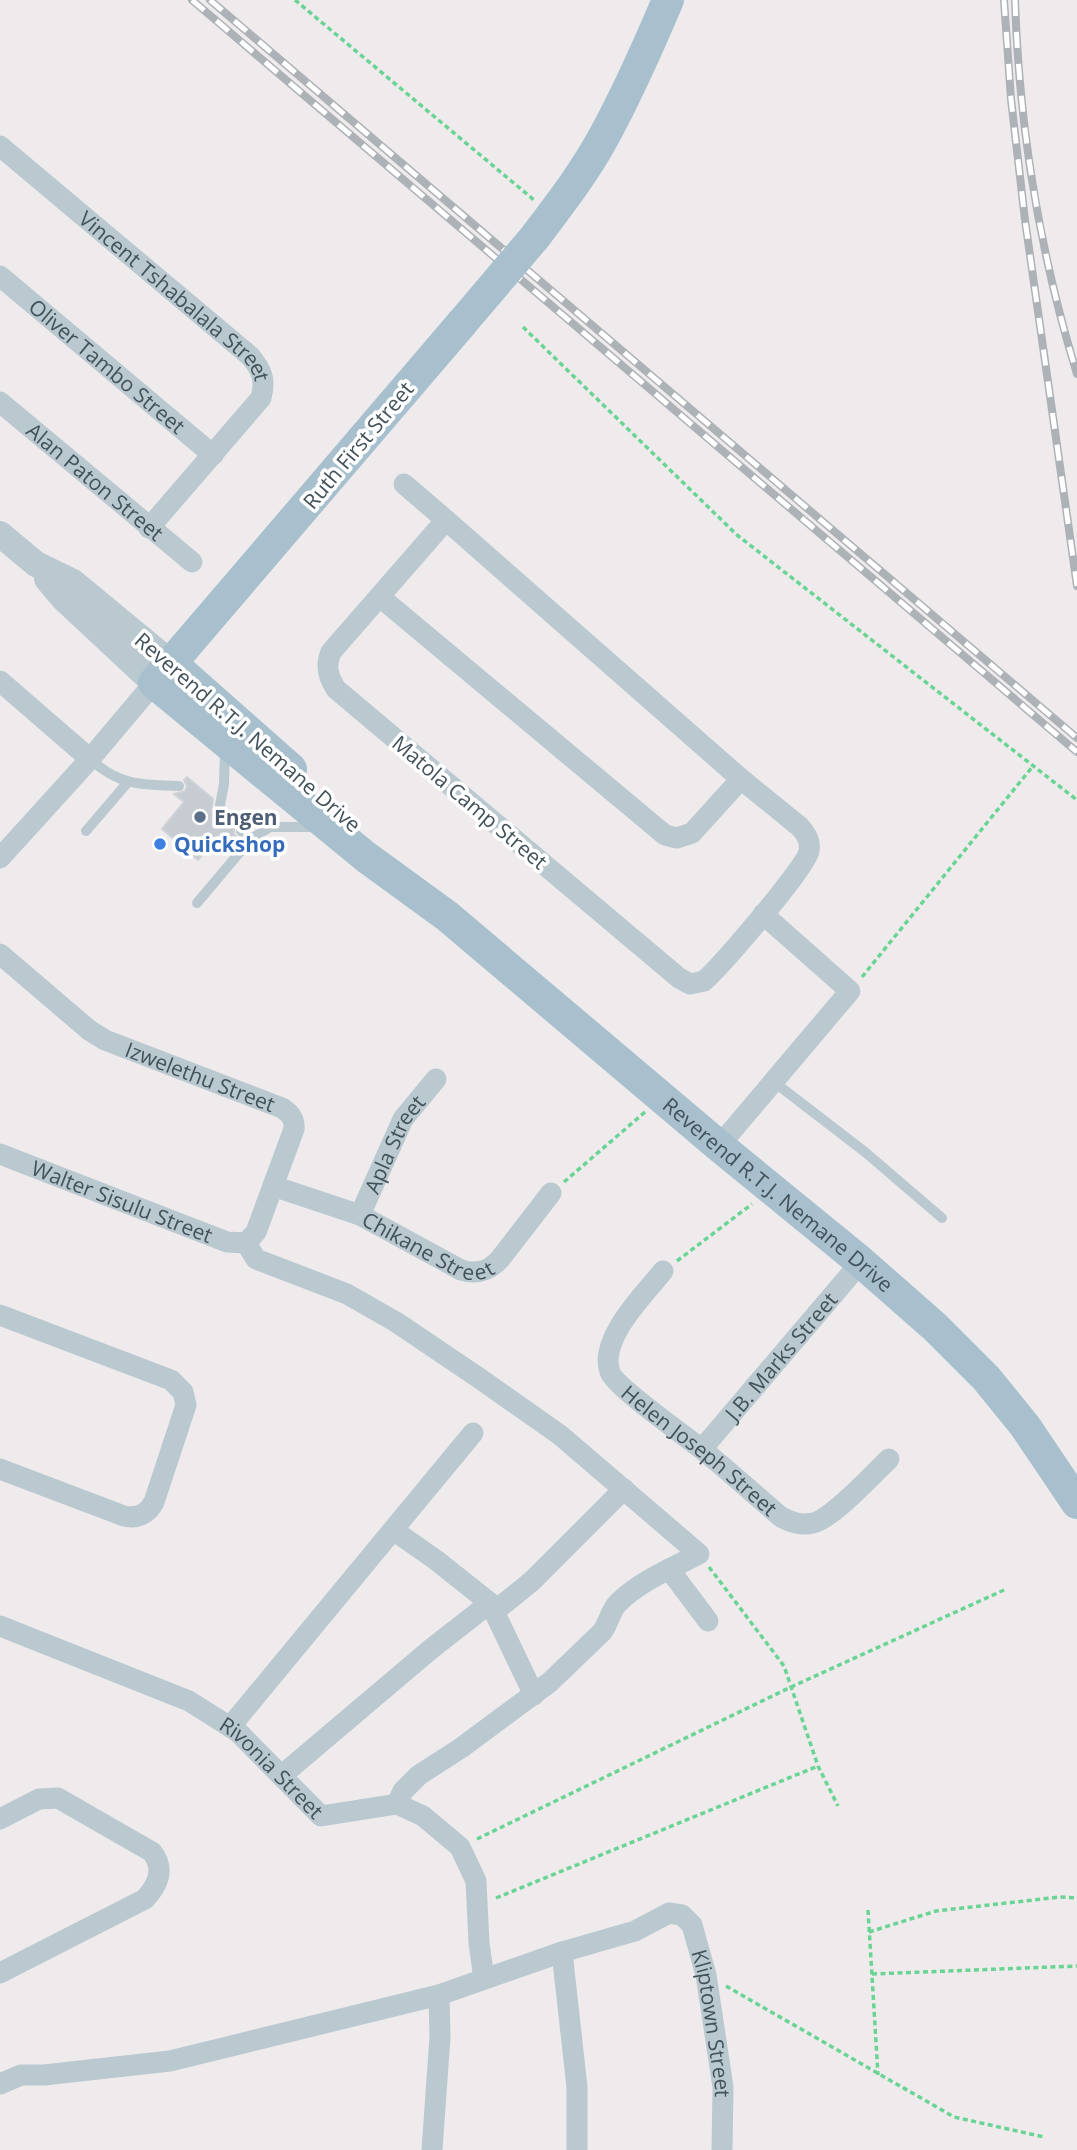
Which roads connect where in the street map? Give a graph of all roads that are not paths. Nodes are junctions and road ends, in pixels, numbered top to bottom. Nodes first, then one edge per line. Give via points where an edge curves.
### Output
1 (668, 0) edge
2 (0, 146) edge
3 (0, 276) edge
4 (0, 402) edge
5 (213, 455) junction
6 (404, 484) dead end
7 (446, 520) junction
8 (149, 528) junction
9 (0, 534) edge
10 (191, 562) dead end
11 (380, 597) junction
12 (162, 673) junction
13 (0, 681) edge
14 (225, 741) junction
15 (90, 759) junction
16 (741, 779) junction
17 (128, 782) junction
18 (179, 786) dead end
19 (220, 805) dead end
20 (331, 828) junction
21 (86, 831) dead end
22 (241, 831) dead end
23 (251, 839) junction
24 (0, 858) edge
25 (197, 903) dead end
26 (763, 914) junction
27 (447, 916) junction
28 (0, 954) edge
29 (436, 1079) dead end
30 (774, 1082) junction
31 (719, 1146) junction
32 (0, 1154) edge
33 (273, 1186) junction
34 (551, 1193) road end
35 (360, 1215) junction
36 (942, 1217) dead end
37 (246, 1242) junction
38 (861, 1262) junction
39 (663, 1271) road end
40 (0, 1315) edge
41 (473, 1433) dead end
42 (702, 1449) junction
43 (889, 1459) dead end
44 (0, 1469) edge
45 (624, 1489) junction
46 (1077, 1503) edge
47 (393, 1530) junction
48 (669, 1569) junction
49 (493, 1607) junction
50 (708, 1621) dead end
51 (0, 1626) edge
52 (534, 1695) junction
53 (230, 1727) junction
54 (281, 1776) junction
55 (397, 1804) junction
56 (0, 1818) edge
57 (562, 1952) junction
58 (0, 1973) edge
59 (484, 1979) junction
60 (439, 1995) junction
61 (0, 2084) edge
62 (432, 2150) edge
63 (577, 2150) edge
64 (722, 2150) edge

1 - 12 main road, Ruth First Street, bridge via 602,140 543,226
2 - 5 street, Vincent Tshabalala Street via 258,365 264,379 261,398
3 - 5 street, Oliver Tambo Street
4 - 8 street, Alan Paton Street
5 - 8 street, Vincent Tshabalala Street
6 - 7 street
7 - 11 street, Matola Camp Street
7 - 16 street
8 - 10 street, Alan Paton Street
9 - 12 street, Reverend R.T.J. Nemane Drive via 36,564 72,582
11 - 16 street via 665,835 677,838 692,833
11 - 26 street, Matola Camp Street via 331,652 327,671 336,689 678,978 690,984 704,981
12 - 14 main road, Reverend R.T.J. Nemane Drive
12 - 15 street, Ruth First Street
12 - 27 main road, Reverend R.T.J. Nemane Drive via 373,842
13 - 15 street
14 - 19 lane
14 - 20 main road, Reverend R.T.J. Nemane Drive
15 - 17 lane
15 - 24 street, Ruth First Street
16 - 26 street via 800,827 810,841 804,863
17 - 18 lane
17 - 21 lane
20 - 23 lane via 278,826
20 - 27 main road, Reverend R.T.J. Nemane Drive
22 - 23 lane
23 - 25 lane
26 - 30 street via 850,991
27 - 31 main road, Reverend R.T.J. Nemane Drive
28 - 33 street, Izwelethu Street via 104,1040 286,1110 294,1129
29 - 35 street, Apla Street via 403,1119
30 - 31 street
30 - 36 lane
31 - 38 main road, Reverend R.T.J. Nemane Drive
32 - 37 street, Walter Sisulu Street via 227,1241
33 - 35 street, Chikane Street
33 - 37 street, Izwelethu Street via 256,1232
34 - 35 street, Chikane Street via 500,1259 475,1273 461,1270
37 - 45 street via 256,1259 347,1294 396,1322 560,1435
38 - 42 street, J.B. Marks Street
38 - 46 main road, Reverend R.T.J. Nemane Drive via 986,1378
39 - 42 street, Helen Joseph Street via 619,1326 610,1350 610,1372 622,1387
40 - 44 street via 171,1380 183,1392 186,1405 154,1502 138,1516 124,1516
41 - 47 street
42 - 43 street, Helen Joseph Street via 781,1517 805,1524 831,1514
45 - 48 street via 699,1554
45 - 49 street via 532,1581
47 - 49 street
47 - 53 street
48 - 50 street
48 - 52 street via 617,1604 602,1632
49 - 52 street
49 - 54 street via 430,1649
51 - 53 street, Rivonia Street via 189,1701
52 - 55 street via 419,1774
53 - 54 street, Rivonia Street
54 - 55 street, Rivonia Street via 321,1816
55 - 59 street via 423,1816 460,1847 477,1881
56 - 58 street via 39,1800 58,1798 152,1852 159,1872 145,1899
57 - 59 street
57 - 63 street via 577,2087
57 - 64 street, Kliptown Street via 635,1931 669,1913 682,1915 692,1925 706,1975 723,2087
59 - 60 street
60 - 61 street via 170,2061 21,2075
60 - 62 street

